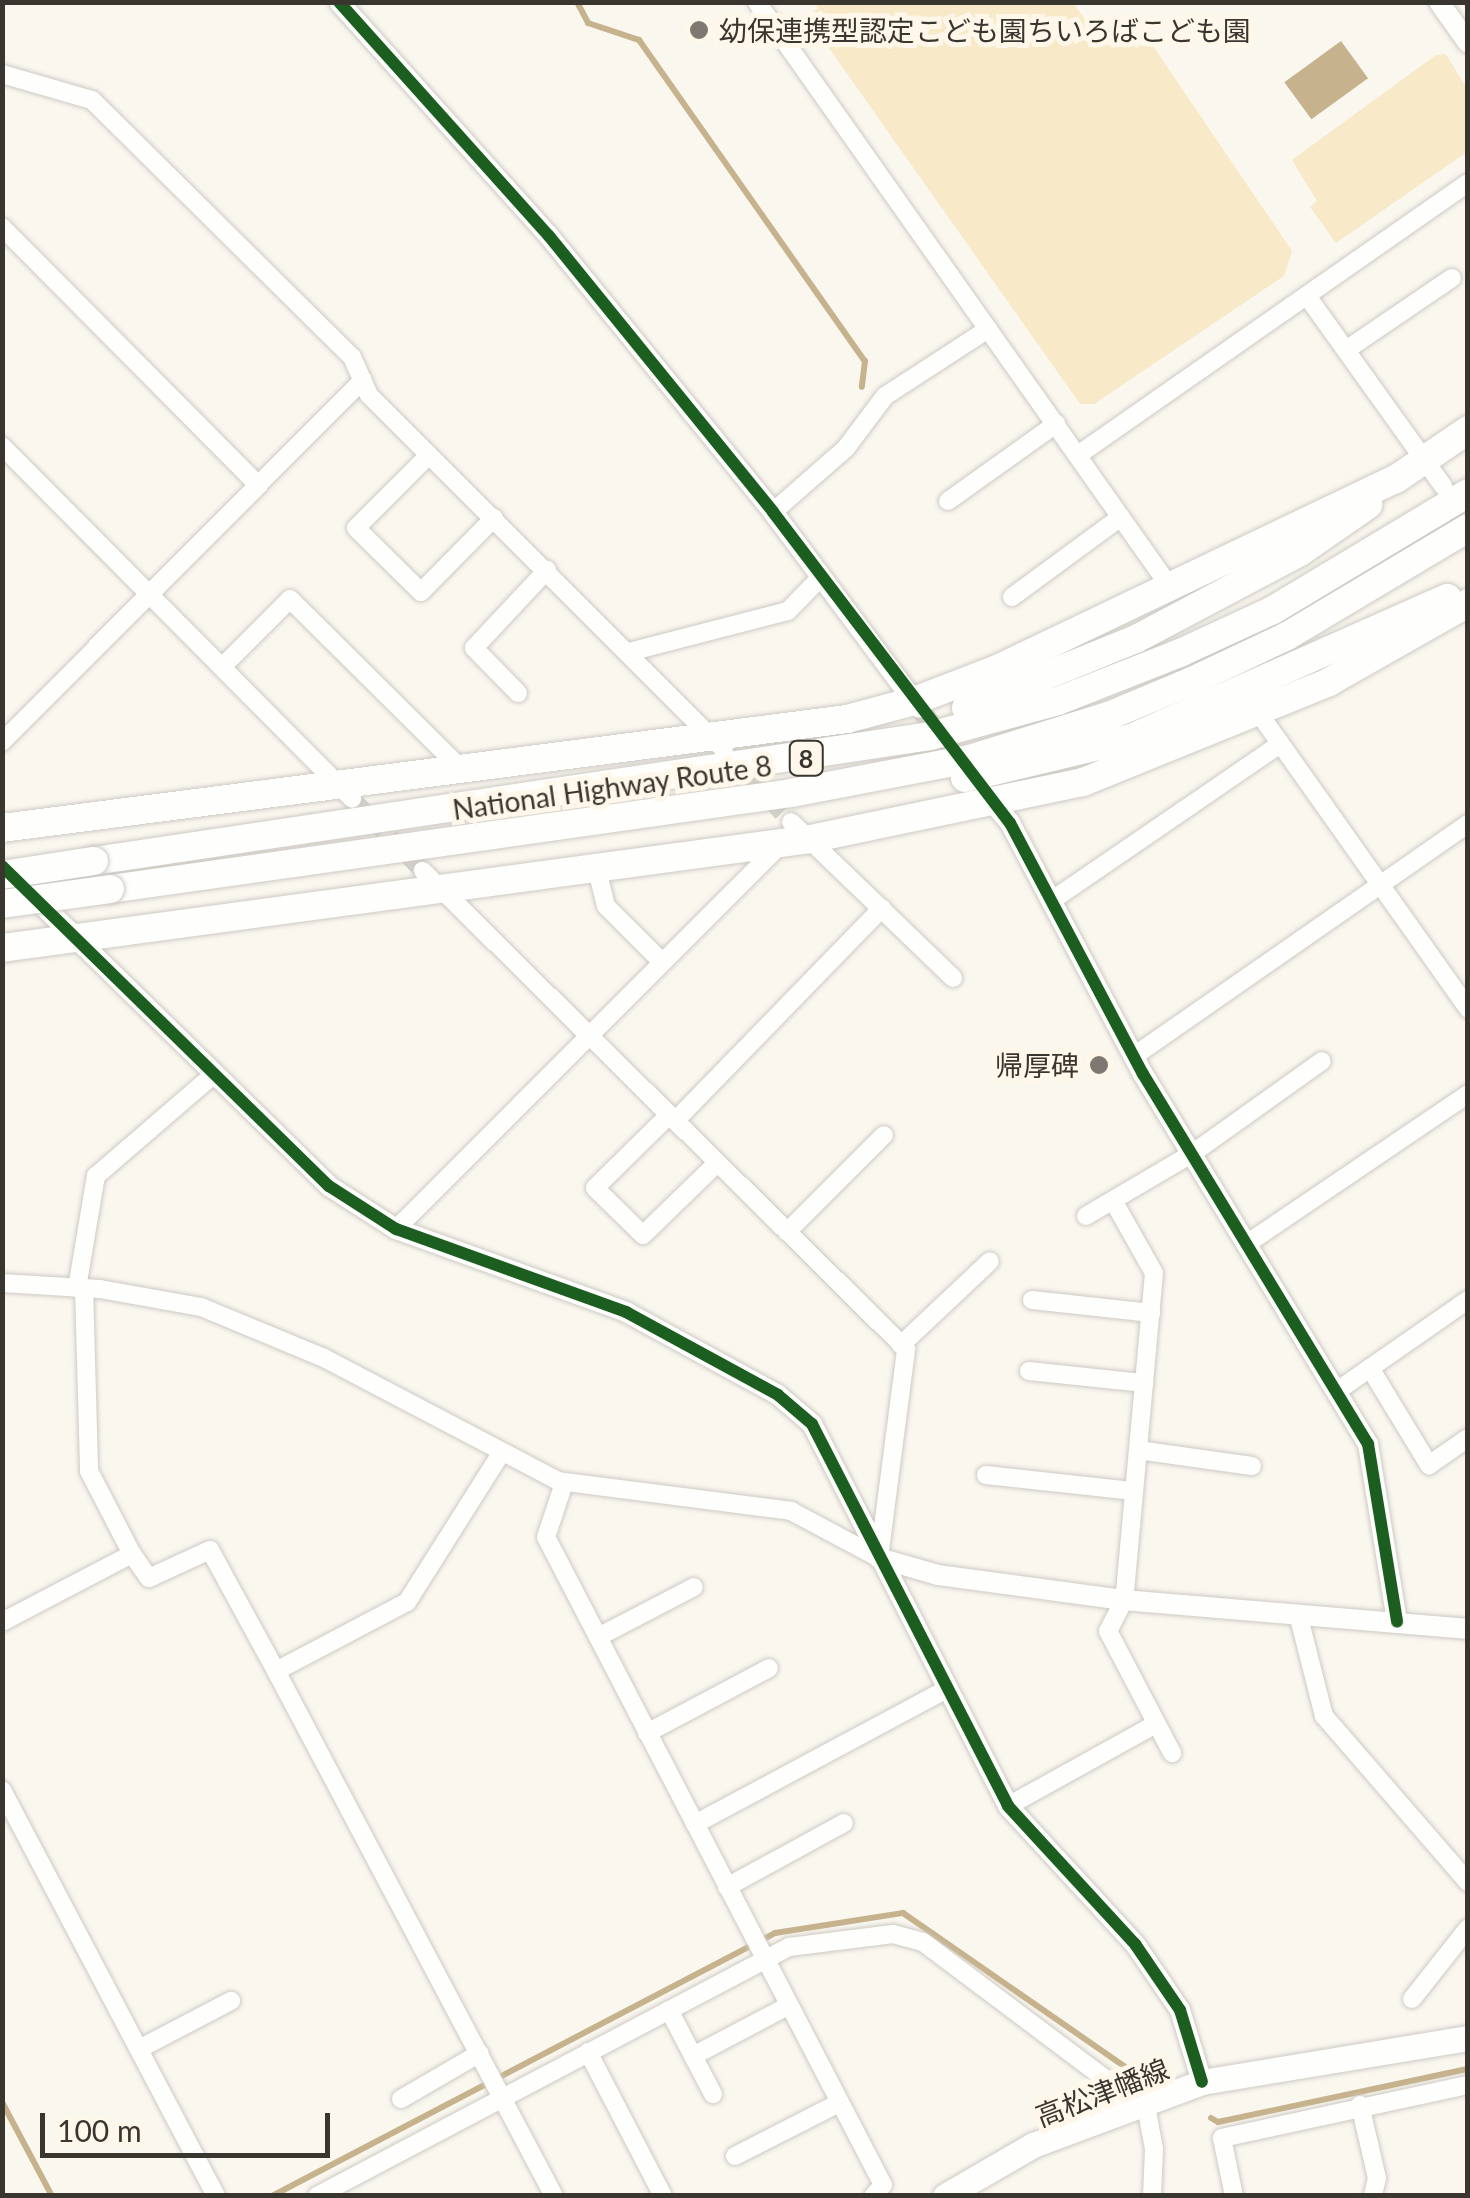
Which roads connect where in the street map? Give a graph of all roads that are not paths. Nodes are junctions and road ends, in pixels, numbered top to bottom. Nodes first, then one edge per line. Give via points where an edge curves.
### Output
1 (339, 2) edge
2 (756, 2) edge
3 (1439, 2) edge
4 (1468, 43) edge
5 (2, 74) edge
6 (1468, 183) edge
7 (2, 226) edge
8 (1452, 278) dead end
9 (1308, 296) junction
10 (988, 329) junction
11 (1346, 350) junction
12 (363, 380) junction
13 (1056, 424) junction
14 (1468, 430) edge
15 (2, 446) edge
16 (430, 455) junction
17 (1078, 456) junction
18 (1424, 460) junction
19 (1396, 478) junction
20 (258, 485) junction
21 (1455, 490) edge
22 (948, 501) dead end
23 (773, 512) junction
24 (1121, 517) junction
25 (494, 518) junction
26 (1468, 528) edge
27 (546, 570) junction
28 (822, 577) junction
29 (1170, 587) junction
30 (1468, 590) edge
31 (152, 597) junction
32 (1012, 598) dead end
33 (1468, 603) edge
34 (629, 652) junction
35 (222, 667) junction
36 (518, 693) dead end
37 (916, 704) junction
38 (1258, 712) junction
39 (2, 742) edge
40 (716, 742) junction
41 (1280, 744) junction
42 (458, 766) junction
43 (760, 766) junction
44 (344, 791) junction
45 (985, 794) junction
46 (1468, 824) edge
47 (2, 828) edge
48 (555, 828) junction
49 (794, 835) junction
50 (2, 866) edge
51 (596, 866) junction
52 (2, 874) edge
53 (432, 881) junction
54 (1380, 885) junction
55 (1051, 900) junction
56 (2, 904) edge
57 (882, 908) junction
58 (75, 937) junction
59 (2, 948) edge
60 (662, 962) junction
61 (953, 978) dead end
62 (1468, 1009) edge
63 (589, 1036) junction
64 (1134, 1056) junction
65 (1322, 1060) dead end
66 (213, 1075) junction
67 (1468, 1094) edge
68 (672, 1118) junction
69 (884, 1135) dead end
70 (1193, 1152) junction
71 (717, 1162) junction
72 (1114, 1202) junction
73 (1086, 1216) dead end
74 (396, 1229) junction
75 (787, 1232) junction
76 (1248, 1243) junction
77 (990, 1261) dead end
78 (2, 1284) edge
79 (81, 1288) junction
80 (1032, 1300) dead end
81 (1468, 1300) edge
82 (1150, 1313) junction
83 (901, 1345) junction
84 (1370, 1368) junction
85 (1029, 1372) dead end
86 (1144, 1382) junction
87 (1336, 1391) junction
88 (1468, 1438) edge
89 (1138, 1450) junction
90 (500, 1455) junction
91 (1252, 1466) dead end
92 (986, 1475) dead end
93 (564, 1482) junction
94 (1134, 1491) junction
95 (132, 1554) junction
96 (880, 1558) junction
97 (694, 1587) dead end
98 (1124, 1600) junction
99 (1298, 1614) junction
100 (2, 1622) edge
101 (1397, 1622) junction
102 (1468, 1629) edge
103 (598, 1637) junction
104 (769, 1668) dead end
105 (276, 1671) junction
106 (947, 1689) junction
107 (1156, 1724) junction
108 (647, 1733) junction
109 (1172, 1753) dead end
110 (2, 1790) edge
111 (1008, 1806) junction
112 (844, 1823) dead end
113 (694, 1824) junction
114 (1468, 1882) edge
115 (726, 1887) junction
116 (1468, 1928) edge
117 (758, 1948) junction
118 (1412, 1999) dead end
119 (231, 2001) dead end
120 (788, 2006) junction
121 (669, 2010) junction
122 (1468, 2038) edge
123 (139, 2049) junction
124 (588, 2052) junction
125 (480, 2053) junction
126 (693, 2056) junction
127 (1202, 2082) junction
128 (496, 2085) junction
129 (1468, 2086) edge
130 (713, 2094) dead end
131 (401, 2099) dead end
132 (839, 2102) junction
133 (1136, 2102) junction
134 (1360, 2105) junction
135 (735, 2156) dead end
136 (216, 2196) edge
137 (318, 2196) edge
138 (554, 2196) edge
139 (663, 2196) edge
140 (872, 2196) edge
141 (944, 2196) edge
142 (1152, 2196) edge
143 (1234, 2196) edge
144 (1373, 2196) edge

1 - 23 street via 549,236
2 - 10 street
3 - 4 street
5 - 12 street via 92,100 352,357
6 - 9 street
7 - 20 street
8 - 11 street
9 - 11 street
9 - 17 street
10 - 13 street
10 - 23 street via 885,396 846,448
11 - 18 street
12 - 16 street via 369,395
12 - 20 street
13 - 17 street
13 - 22 street
14 - 18 highway
15 - 31 street
16 - 25 street
16 - 25 street via 356,528 421,592
17 - 24 street
18 - 19 highway
18 - 21 street
19 - 29 highway
19 - 43 highway, 8 via 1300,552 1136,639 973,706 786,747
20 - 31 street
21 - 43 highway, National Highway Route 8 / 8 via 1273,610 1058,701 930,736
23 - 28 street
24 - 29 street
24 - 32 street
25 - 27 street
26 - 48 highway, National Highway Route 8 / 8 via 1287,636 1094,720 912,771
27 - 34 street
27 - 36 street via 474,648
28 - 34 street via 788,611
28 - 37 street
29 - 37 highway
30 - 48 highway, 8 via 1210,706 1071,754 824,803 584,836
31 - 35 street
31 - 39 street
33 - 38 highway via 1329,682
34 - 40 street
35 - 42 street via 290,599
35 - 44 street
37 - 40 highway
38 - 41 street
38 - 45 highway via 1083,782
40 - 42 highway
41 - 54 street
41 - 55 street
42 - 44 highway
43 - 52 highway, National Highway Route 8 / 8, bridge
44 - 47 highway
45 - 49 highway
45 - 55 street
46 - 54 street
48 - 56 highway, National Highway Route 8 / 8, bridge
49 - 51 highway
49 - 57 street
49 - 60 street
50 - 58 street
51 - 53 highway
51 - 60 street via 606,906
53 - 58 highway
53 - 63 street
54 - 62 street
54 - 64 street
55 - 64 street
57 - 61 street
57 - 68 street
58 - 59 highway
58 - 66 street
60 - 63 street
63 - 68 street
63 - 74 street
64 - 70 street
65 - 70 street
66 - 74 street via 328,1186
66 - 79 street via 96,1176
67 - 76 street
68 - 71 street
68 - 71 street via 596,1188 619,1212 643,1235
69 - 75 street
70 - 72 street
70 - 76 street
71 - 75 street
72 - 73 street
72 - 82 street via 1154,1273
74 - 96 street via 590,1295 778,1394 824,1442
75 - 83 street
76 - 87 street
77 - 83 street
78 - 79 street
79 - 90 street via 200,1306 324,1358
79 - 95 street via 89,1471
80 - 82 street
81 - 84 street
82 - 86 street
83 - 96 street
84 - 87 street
84 - 88 street via 1429,1465
85 - 86 street
86 - 89 street
87 - 101 street via 1370,1454
89 - 91 street
89 - 94 street
90 - 93 street
90 - 105 street via 407,1602
92 - 94 street
93 - 96 street via 791,1511
93 - 103 street via 546,1537
94 - 98 street
95 - 100 street
95 - 105 street via 150,1578 210,1550
96 - 98 street via 938,1575
96 - 106 street
97 - 103 street
98 - 99 street
98 - 107 street via 1108,1632
99 - 101 street
99 - 114 street via 1324,1716
101 - 102 street
103 - 108 street
104 - 108 street
105 - 125 street
106 - 111 street
106 - 113 street
107 - 109 street
107 - 111 street
108 - 113 street
110 - 123 street
111 - 127 street via 1135,1944 1180,2010
112 - 115 street
113 - 115 street
115 - 117 street
116 - 118 street
117 - 120 street
117 - 121 street
117 - 133 street via 893,1934 923,1942
119 - 123 street
120 - 126 street
120 - 132 street
121 - 124 street
121 - 126 street
122 - 127 main road, 高松津幡線
123 - 136 street
124 - 128 street
124 - 139 street
125 - 128 street
125 - 131 street
126 - 130 street
127 - 133 main road, 高松津幡線
128 - 137 street
128 - 138 street
129 - 134 street
132 - 135 street
132 - 140 street via 883,2185
133 - 141 main road, 高松津幡線 via 1033,2145
133 - 142 street via 1154,2149
134 - 143 street via 1222,2138
134 - 144 street via 1378,2178

